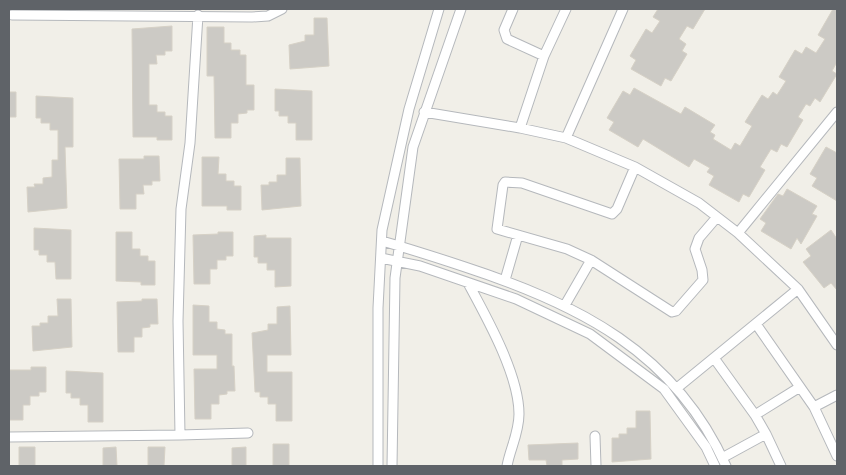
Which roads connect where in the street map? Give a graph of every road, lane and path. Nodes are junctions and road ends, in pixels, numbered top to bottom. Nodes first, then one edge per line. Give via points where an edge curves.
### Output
1 (282, 9) edge
2 (440, 9) edge
3 (461, 9) edge
4 (513, 9) edge
5 (566, 9) edge
6 (623, 9) edge
7 (13, 14) edge
8 (198, 15) junction
9 (544, 56) junction
10 (424, 112) junction
11 (837, 112) edge
12 (520, 128) junction
13 (566, 138) junction
14 (635, 167) junction
15 (717, 217) junction
16 (738, 233) junction
17 (518, 235) junction
18 (382, 242) junction
19 (399, 246) junction
20 (381, 258) junction
21 (397, 260) junction
22 (591, 260) junction
23 (505, 280) junction
24 (468, 283) junction
25 (798, 289) junction
26 (565, 305) junction
27 (756, 324) junction
28 (837, 345) edge
29 (714, 358) junction
30 (800, 387) junction
31 (677, 388) junction
32 (837, 394) edge
33 (814, 407) junction
34 (755, 415) junction
35 (248, 433) dead end
36 (766, 434) junction
37 (180, 435) junction
38 (595, 436) dead end
39 (9, 438) edge
40 (837, 456) edge
41 (724, 462) edge
42 (378, 466) edge
43 (392, 466) edge
44 (507, 466) edge
45 (596, 466) edge
46 (715, 466) edge
47 (781, 466) edge

1 - 8 street via 268,16
2 - 18 street via 409,109
3 - 10 street
4 - 9 street via 504,30 507,39
5 - 9 street
6 - 13 street
7 - 8 street
8 - 37 street via 193,105 181,209 178,321
9 - 12 street
10 - 12 street
10 - 19 street via 413,147
11 - 16 street
12 - 13 street
13 - 14 street
14 - 15 street via 700,203
14 - 17 street via 612,214 522,183 505,182 496,227
15 - 16 street
15 - 22 street via 695,249 703,280 676,311 668,311
16 - 25 street
17 - 22 street via 567,249
17 - 23 street
18 - 19 street
18 - 20 street
19 - 21 street
19 - 23 street
20 - 21 street
20 - 42 street
21 - 24 street
21 - 43 street
22 - 26 street
23 - 26 street
24 - 44 street via 492,327 518,398 517,433
24 - 46 street via 516,299 590,334 664,389 706,447
25 - 27 street
25 - 28 street
26 - 31 street via 630,344
27 - 29 street
27 - 30 street
29 - 31 street
29 - 34 street
30 - 33 street
30 - 34 street
31 - 41 street via 714,440
32 - 33 street
33 - 40 street
34 - 36 street
35 - 37 street
36 - 41 street
36 - 47 street
37 - 39 street
38 - 45 street

